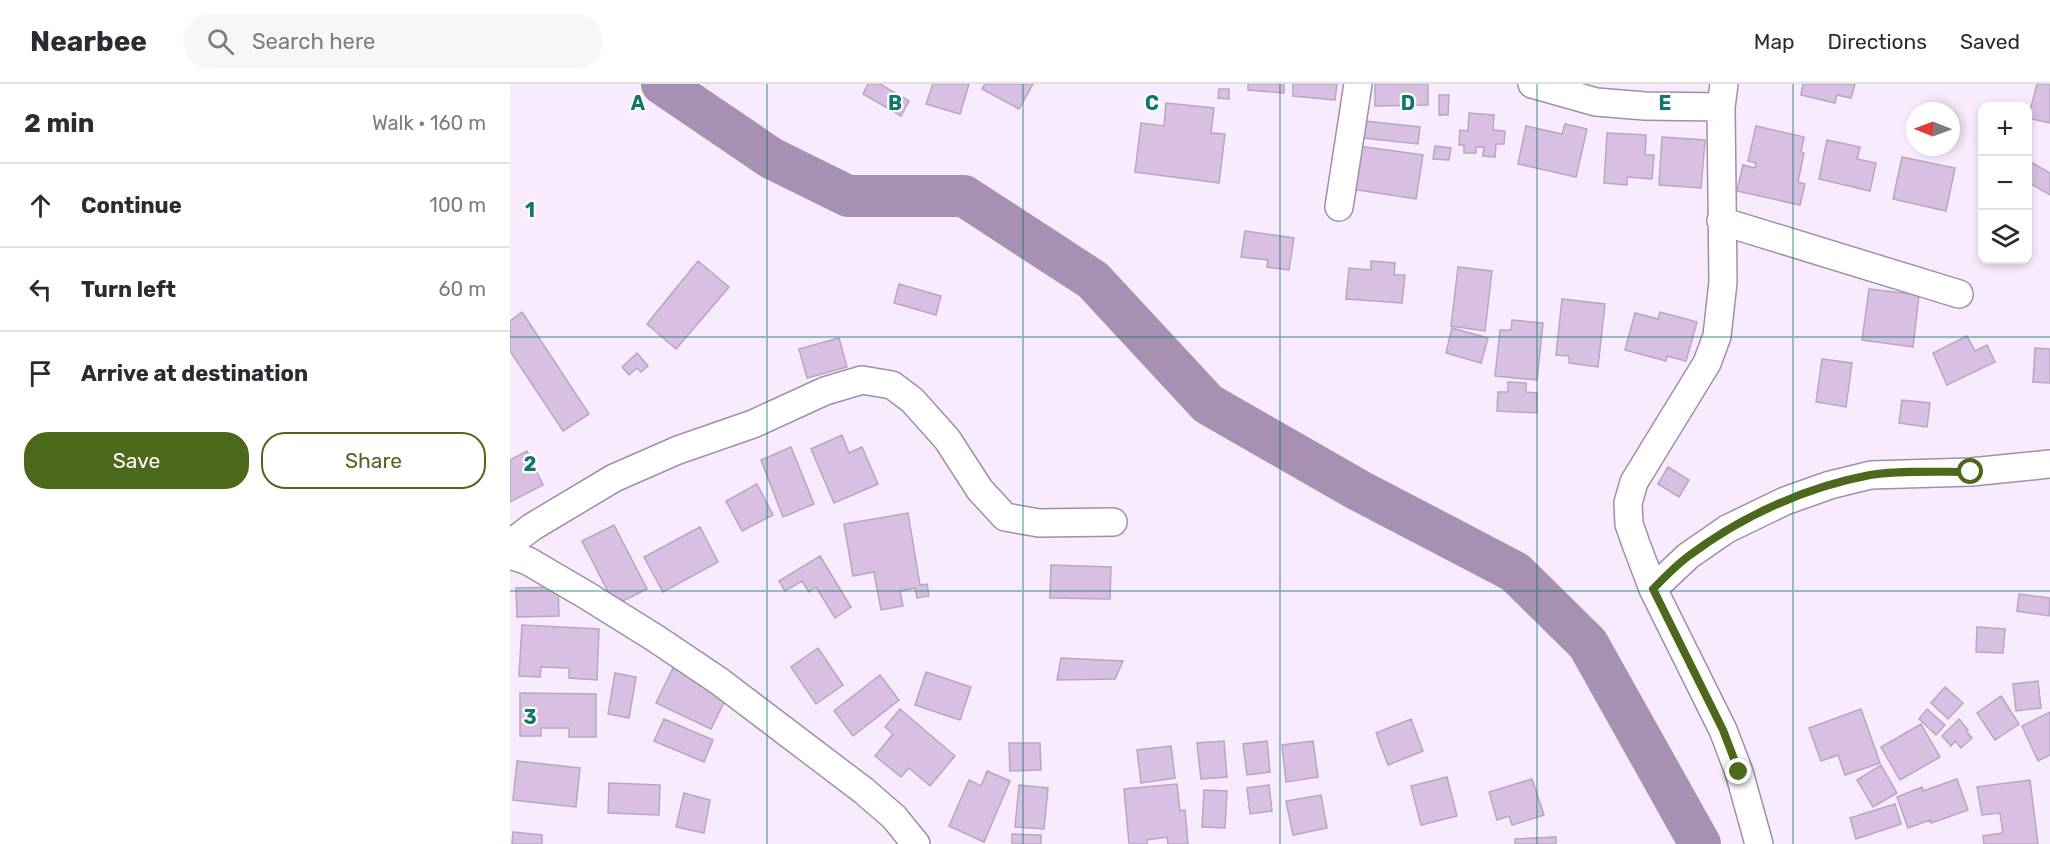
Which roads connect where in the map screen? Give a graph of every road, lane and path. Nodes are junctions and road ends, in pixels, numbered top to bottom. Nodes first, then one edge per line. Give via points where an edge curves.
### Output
1 (1358, 84) edge
2 (1532, 84) edge
3 (1723, 96) edge
4 (1339, 207) dead end
5 (1721, 221) junction
6 (1959, 294) dead end
7 (2050, 464) edge
8 (1113, 522) dead end
9 (510, 544) edge
10 (510, 555) edge
11 (1653, 589) junction
12 (916, 844) edge
13 (1759, 844) edge

1 - 4 street
2 - 3 street via 1596,102 1645,106
3 - 5 street
5 - 6 street
5 - 11 street via 1723,282 1718,336 1707,363 1634,482 1628,503 1629,524
7 - 11 street via 1971,472 1871,475 1830,485 1727,529 1688,556
8 - 9 street via 1038,523 1005,517 980,490 947,439 912,400 892,385 862,380 825,391 753,424 614,478 532,526
10 - 12 street via 528,561 586,595 719,681 864,791 894,817
11 - 13 street via 1723,730

